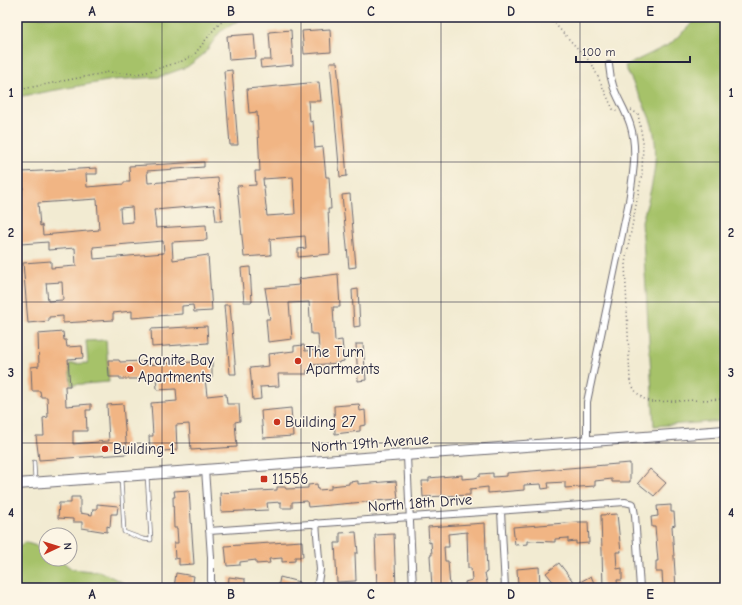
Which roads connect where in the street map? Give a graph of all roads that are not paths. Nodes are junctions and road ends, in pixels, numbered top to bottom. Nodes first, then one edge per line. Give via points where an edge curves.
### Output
1 (609, 66) dead end
2 (725, 431) edge
3 (587, 442) junction
4 (407, 456) junction
5 (34, 462) dead end
6 (205, 469) junction
7 (147, 474) junction
8 (121, 476) junction
9 (35, 483) junction
10 (17, 484) edge
11 (501, 511) junction
12 (410, 516) junction
13 (316, 523) junction
14 (209, 531) junction
15 (211, 588) edge
16 (317, 588) edge
17 (413, 588) edge
18 (505, 588) edge
19 (640, 588) edge

1 - 3 street via 610,82 630,123 634,143 634,168 587,402
2 - 3 main road, North 19th Avenue
3 - 4 main road, North 19th Avenue
4 - 6 main road, North 19th Avenue
4 - 12 street
5 - 9 lane
6 - 7 main road, North 19th Avenue
6 - 14 street
7 - 8 main road, North 19th Avenue
7 - 8 lane via 152,540 124,532
8 - 9 main road, North 19th Avenue
9 - 10 main road, North 19th Avenue
11 - 12 street, North 18th Drive
11 - 18 street
11 - 19 street, North 18th Drive via 625,502 633,504
12 - 13 street, North 18th Drive
12 - 17 street
13 - 14 street, North 18th Drive
13 - 16 street via 320,570
14 - 15 street

